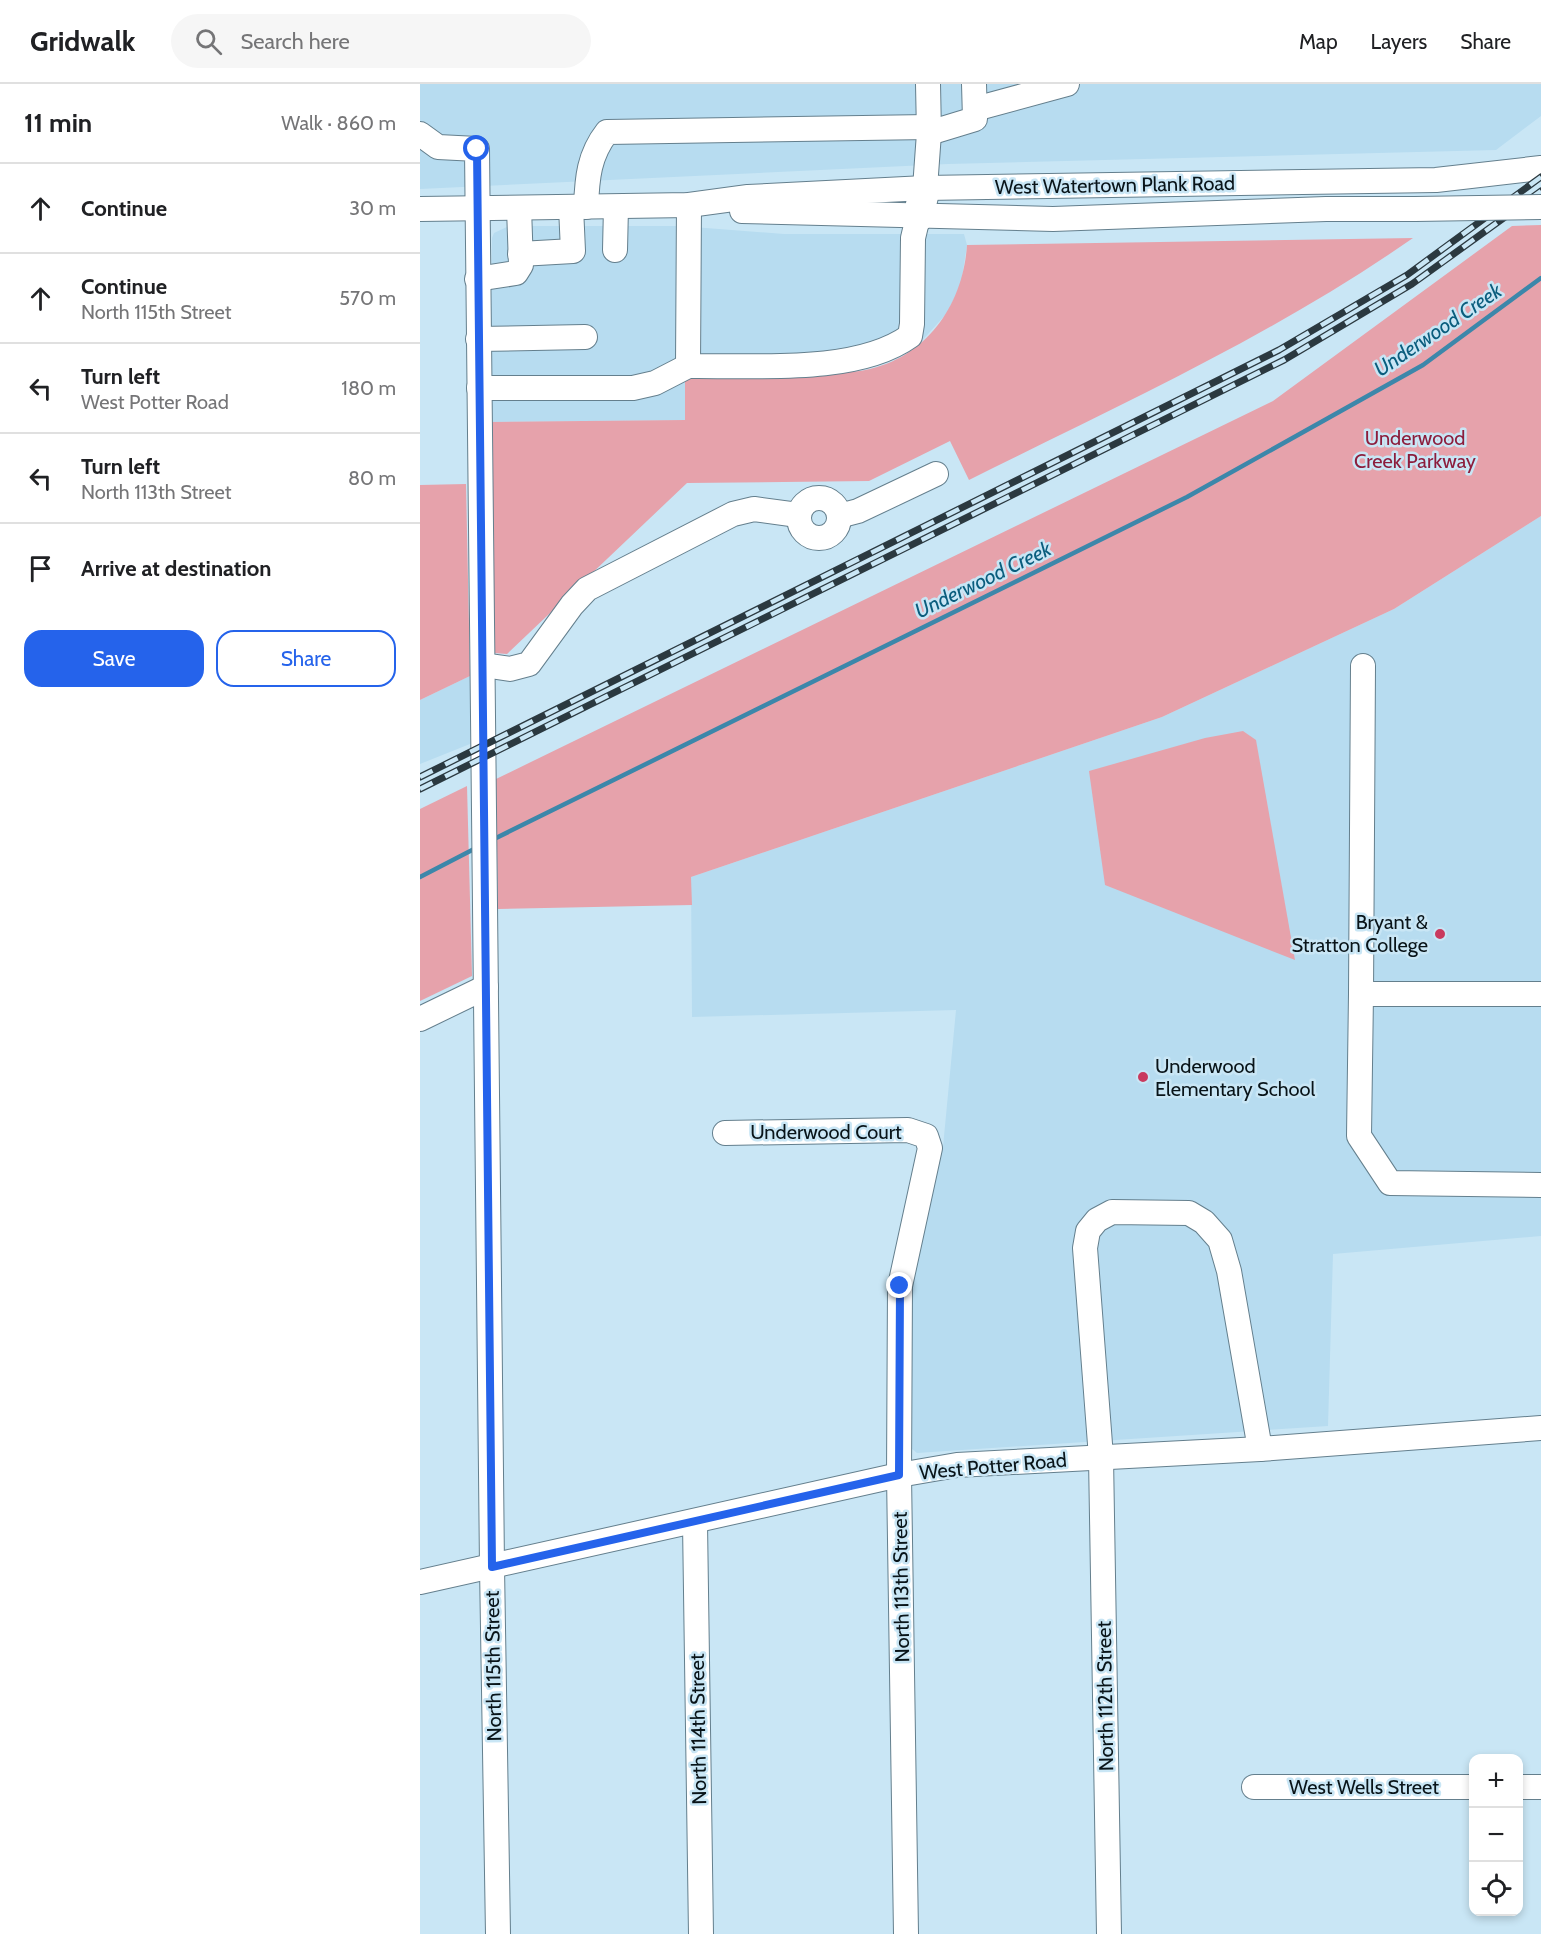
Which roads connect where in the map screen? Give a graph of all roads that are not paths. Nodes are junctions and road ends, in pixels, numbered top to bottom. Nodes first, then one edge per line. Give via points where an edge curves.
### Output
1 (928, 84) edge
2 (974, 84) edge
3 (1067, 84) edge
4 (975, 109) junction
5 (929, 130) junction
6 (420, 134) edge
7 (1541, 168) edge
8 (925, 188) junction
9 (689, 205) junction
10 (578, 207) junction
11 (616, 207) junction
12 (1541, 207) edge
13 (519, 208) junction
14 (420, 209) edge
15 (476, 210) junction
16 (918, 217) junction
17 (615, 250) dead end
18 (520, 254) junction
19 (477, 279) junction
20 (585, 337) dead end
21 (478, 339) junction
22 (688, 366) junction
23 (478, 388) junction
24 (936, 474) dead end
25 (483, 665) junction
26 (1363, 666) dead end
27 (486, 987) junction
28 (1361, 994) junction
29 (1541, 994) edge
30 (420, 1019) edge
31 (724, 1133) dead end
32 (926, 1136) joint
33 (1541, 1185) edge
34 (1541, 1428) edge
35 (1260, 1449) junction
36 (1101, 1457) junction
37 (899, 1475) junction
38 (695, 1523) junction
39 (492, 1567) junction
40 (420, 1582) edge
41 (1541, 1786) edge
42 (1254, 1787) dead end
43 (1469, 1787) edge
44 (1523, 1787) edge
45 (498, 1934) edge
46 (701, 1934) edge
47 (906, 1934) edge
48 (1109, 1934) edge

1 - 5 street
2 - 4 street
3 - 4 street
4 - 5 street via 975,119
5 - 8 street
5 - 10 street via 607,132 596,148
6 - 15 street, North 115th Street via 438,147 477,149
7 - 8 street, West Watertown Plank Road via 1436,180
8 - 9 street, West Watertown Plank Road via 748,197
8 - 16 main road
9 - 11 street, West Watertown Plank Road
9 - 16 street, West Watertown Plank Road via 744,211
9 - 22 street
10 - 11 street, West Watertown Plank Road
10 - 13 street, West Watertown Plank Road
10 - 18 street via 573,251
11 - 17 street
12 - 16 street, West Watertown Plank Road, bridge via 1326,209 1053,219
13 - 15 street, West Watertown Plank Road
13 - 18 street
14 - 15 street, West Watertown Plank Road
15 - 19 street, North 115th Street
16 - 22 street via 913,238 912,324 910,336 898,344 868,356 828,363
18 - 19 street via 521,265 516,273
19 - 21 street, North 115th Street
20 - 21 street
21 - 23 street, North 115th Street
22 - 23 street via 655,383 633,388
23 - 25 street, North 115th Street
24 - 25 street via 839,516 831,534 817,538 803,532 798,515 754,509 733,514 587,589 529,664 510,669
25 - 27 street, North 115th Street
26 - 28 street
27 - 30 street
27 - 39 street, North 115th Street
28 - 29 street
28 - 33 street via 1359,1136 1390,1183
31 - 32 street, Underwood Court via 908,1130
32 - 37 street, North 113th Street via 930,1148 900,1286
34 - 35 street, West Potter Road
35 - 36 street, West Potter Road
35 - 36 street, North 112th Street via 1229,1270 1220,1240 1204,1222 1189,1213 1112,1212 1097,1220 1088,1232 1085,1248
36 - 37 street, West Potter Road via 957,1465
36 - 48 street, North 112th Street
37 - 38 street, West Potter Road
37 - 47 street, North 113th Street
38 - 39 street, West Potter Road
38 - 46 street, North 114th Street
39 - 40 street, West Potter Road
39 - 45 street, North 115th Street
41 - 44 street
42 - 43 street, West Wells Street

